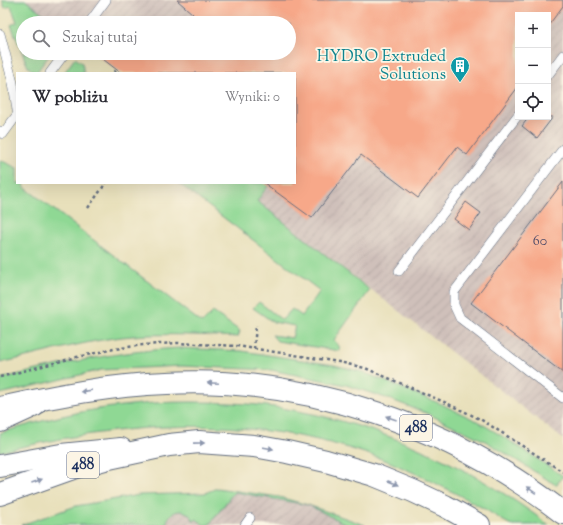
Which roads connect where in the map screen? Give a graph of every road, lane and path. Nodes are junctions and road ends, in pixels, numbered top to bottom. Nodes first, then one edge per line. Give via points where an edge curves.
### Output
1 (106, 0) edge
2 (94, 16) edge
3 (0, 34) edge
4 (563, 55) edge
5 (60, 60) edge
6 (551, 71) edge
7 (51, 72) edge
8 (16, 103) edge
9 (16, 116) edge
10 (515, 119) edge
11 (0, 132) edge
12 (563, 148) edge
13 (105, 184) edge
14 (88, 208) dead end
15 (399, 271) dead end
16 (256, 325) dead end
17 (254, 349) dead end
18 (50, 397) junction
19 (563, 398) edge
20 (0, 408) edge
21 (0, 421) edge
22 (170, 445) junction
23 (0, 466) edge
24 (0, 494) edge
25 (563, 513) edge
26 (479, 525) edge

1 - 2 lane
3 - 8 lane
4 - 6 lane
5 - 7 lane
9 - 11 lane via 3,134
10 - 15 lane
12 - 19 lane via 454,292 454,305 460,318
13 - 14 path
16 - 17 path
18 - 20 main road, 488
18 - 21 main road
25 -> 18 main road, 488 via 478,457 409,425 339,402 252,386 210,383 121,386
22 - 23 main road via 61,455
24 -> 22 main road, 488 via 76,467
22 -> 26 main road, 488 via 198,442 254,446 326,461 374,475 414,491

